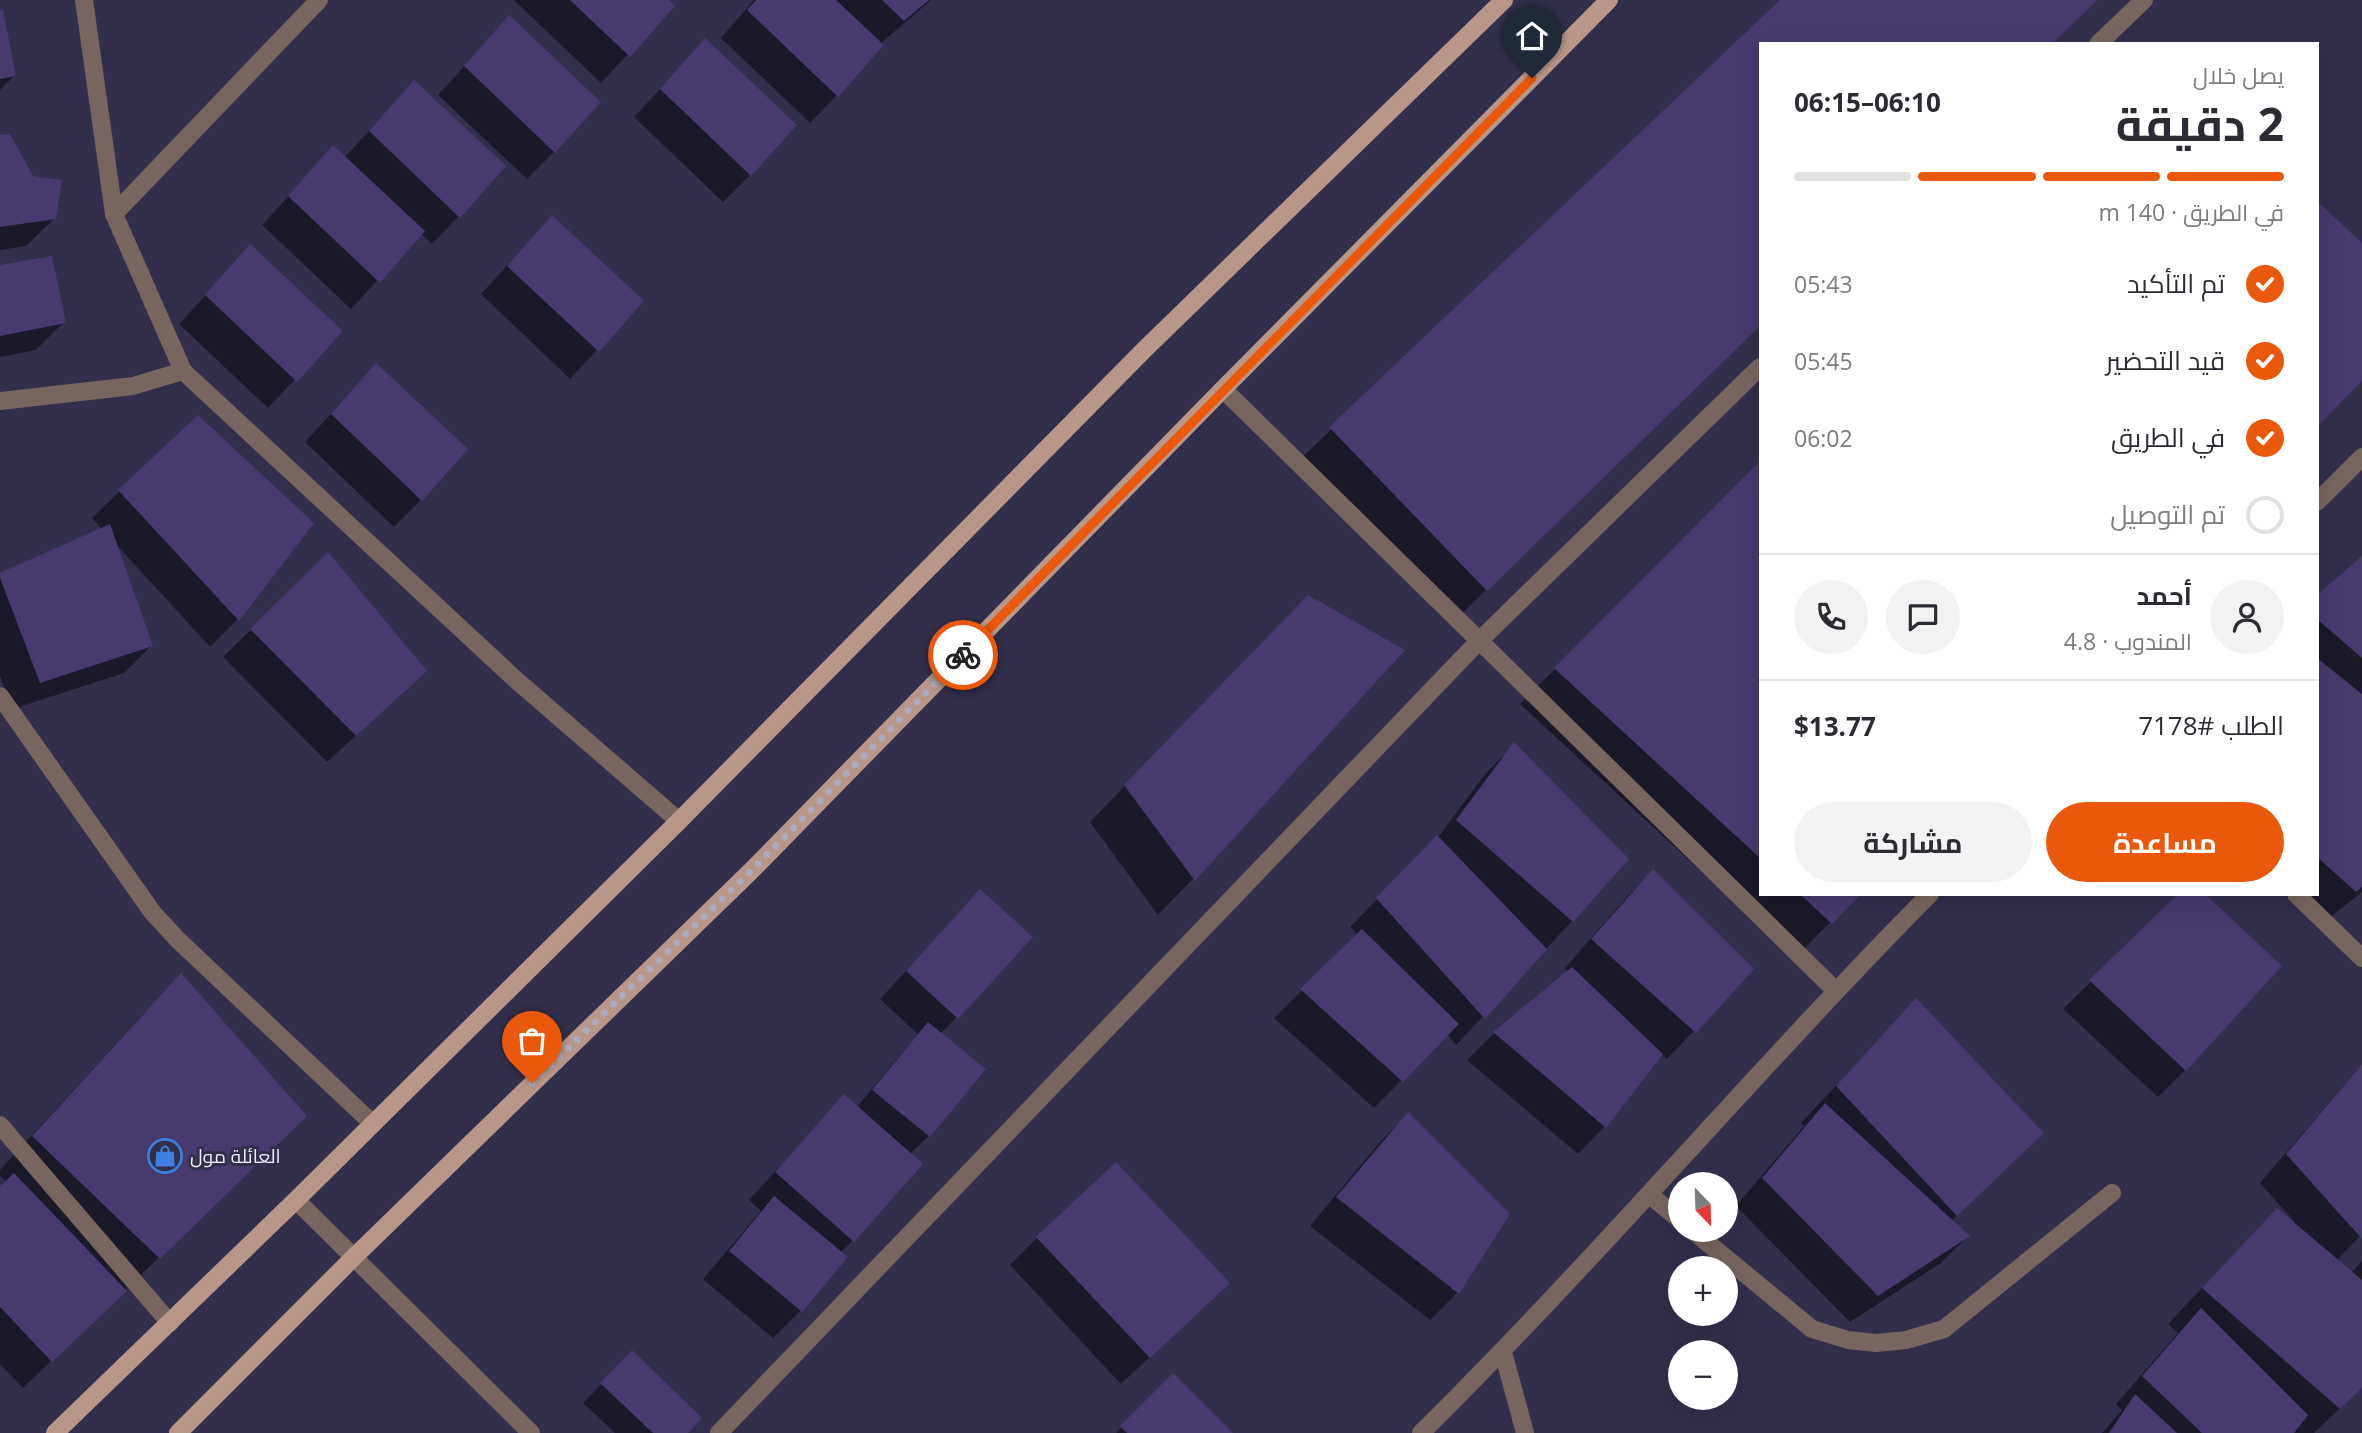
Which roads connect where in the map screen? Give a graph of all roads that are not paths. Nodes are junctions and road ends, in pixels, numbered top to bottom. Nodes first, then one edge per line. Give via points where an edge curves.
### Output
1 (84, 0) edge
2 (319, 0) edge
3 (1503, 0) edge
4 (1609, 0) edge
5 (2144, 0) edge
6 (2100, 42) edge
7 (114, 214) junction
8 (1759, 368) edge
9 (183, 371) junction
10 (1223, 389) junction
11 (0, 401) edge
12 (2362, 457) edge
13 (2319, 500) edge
14 (1478, 642) junction
15 (0, 696) edge
16 (679, 821) junction
17 (1928, 896) edge
18 (2298, 896) edge
19 (2362, 958) edge
20 (1835, 990) junction
21 (373, 1124) junction
22 (0, 1125) edge
23 (2112, 1193) dead end
24 (1650, 1195) junction
25 (296, 1200) junction
26 (1668, 1210) edge
27 (1707, 1242) edge
28 (353, 1258) junction
29 (170, 1323) junction
30 (1503, 1352) junction
31 (55, 1433) edge
32 (178, 1433) edge
33 (531, 1433) edge
34 (719, 1433) edge
35 (1421, 1433) edge
36 (1525, 1433) edge

1 - 7 street
2 - 7 street
3 - 16 main road via 1145,349
4 - 10 main road
5 - 6 street
7 - 9 street
8 - 14 street
9 - 11 street via 134,386
9 - 16 street via 515,679
10 - 14 street
10 - 28 main road via 752,870
12 - 13 street
14 - 20 street
14 - 34 street
15 - 21 street via 153,913
16 - 21 main road
17 - 20 street
18 - 19 street
20 - 24 street
21 - 25 main road
22 - 29 street
23 - 27 street via 1944,1328 1906,1340 1848,1340 1812,1329
24 - 26 street
24 - 30 street
25 - 28 street
25 - 29 main road
28 - 32 main road
28 - 33 street
29 - 31 main road
30 - 35 street
30 - 36 street

